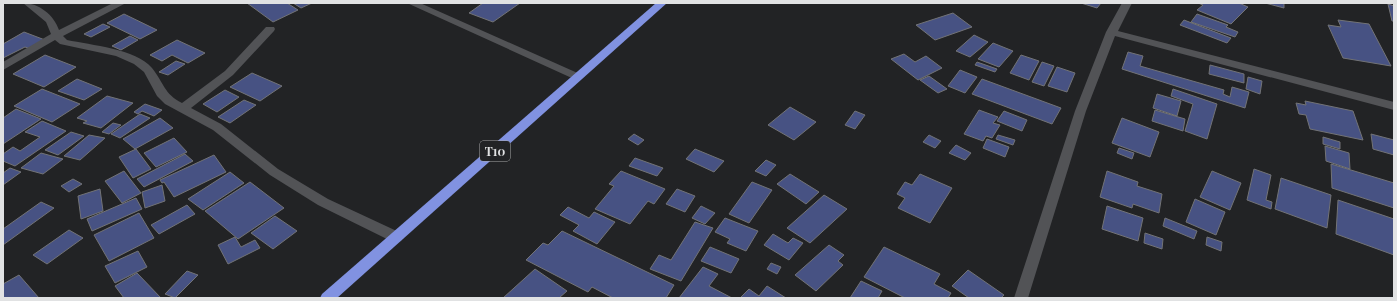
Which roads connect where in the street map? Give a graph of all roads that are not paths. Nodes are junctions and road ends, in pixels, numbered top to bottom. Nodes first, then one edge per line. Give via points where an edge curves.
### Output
1 (28, 3) edge
2 (122, 3) edge
3 (412, 3) edge
4 (662, 3) edge
5 (1127, 3) edge
6 (270, 29) dead end
7 (1111, 32) junction
8 (56, 35) junction
9 (3, 67) edge
10 (578, 77) junction
11 (1394, 106) edge
12 (182, 109) junction
13 (396, 237) junction
14 (327, 298) edge
15 (1021, 298) edge

1 - 8 street via 51,21
2 - 8 street
3 - 10 street
4 - 10 highway, T10
5 - 7 street
6 - 12 street via 229,73
7 - 11 street
7 - 15 street via 1083,102
8 - 9 street
8 - 12 street via 64,42 119,54 138,62 148,70 161,93
10 - 13 highway, T10
12 - 13 street via 217,127 274,172 299,188
13 - 14 highway, T10

